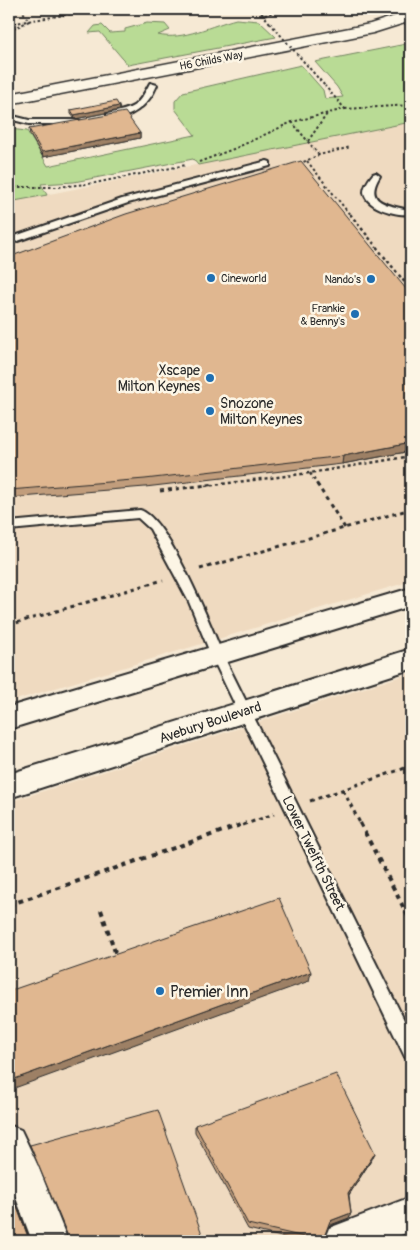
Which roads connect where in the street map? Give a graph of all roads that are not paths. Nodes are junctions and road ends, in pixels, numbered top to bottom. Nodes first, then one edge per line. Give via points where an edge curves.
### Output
1 (411, 16) edge
2 (395, 39) dead end
3 (153, 85) junction
4 (9, 99) edge
5 (9, 115) edge
6 (267, 164) dead end
7 (376, 176) dead end
8 (406, 212) dead end
9 (9, 241) edge
10 (9, 526) edge
11 (411, 597) edge
12 (217, 656) junction
13 (411, 658) edge
14 (244, 711) junction
15 (9, 718) edge
16 (9, 786) edge
17 (411, 1052) edge
18 (9, 1142) edge
19 (411, 1214) edge
20 (50, 1241) edge
21 (342, 1241) edge

1 - 4 street, H6 Childs Way via 373,28
2 - 3 street, H6 Childs Way
3 - 5 street, H6 Childs Way
3 - 5 lane via 149,98 131,112 70,124 29,122
6 - 9 lane via 124,201
7 - 8 lane via 369,184 373,201 383,207
10 - 12 lane, Lower Twelfth Street via 140,514 154,526 165,545 195,602
11 - 12 street
12 - 14 lane, Lower Twelfth Street
12 - 15 street
13 - 14 street, Avebury Boulevard
14 - 16 street, Avebury Boulevard
14 - 17 lane, Lower Twelfth Street
18 - 20 street
19 - 21 street

